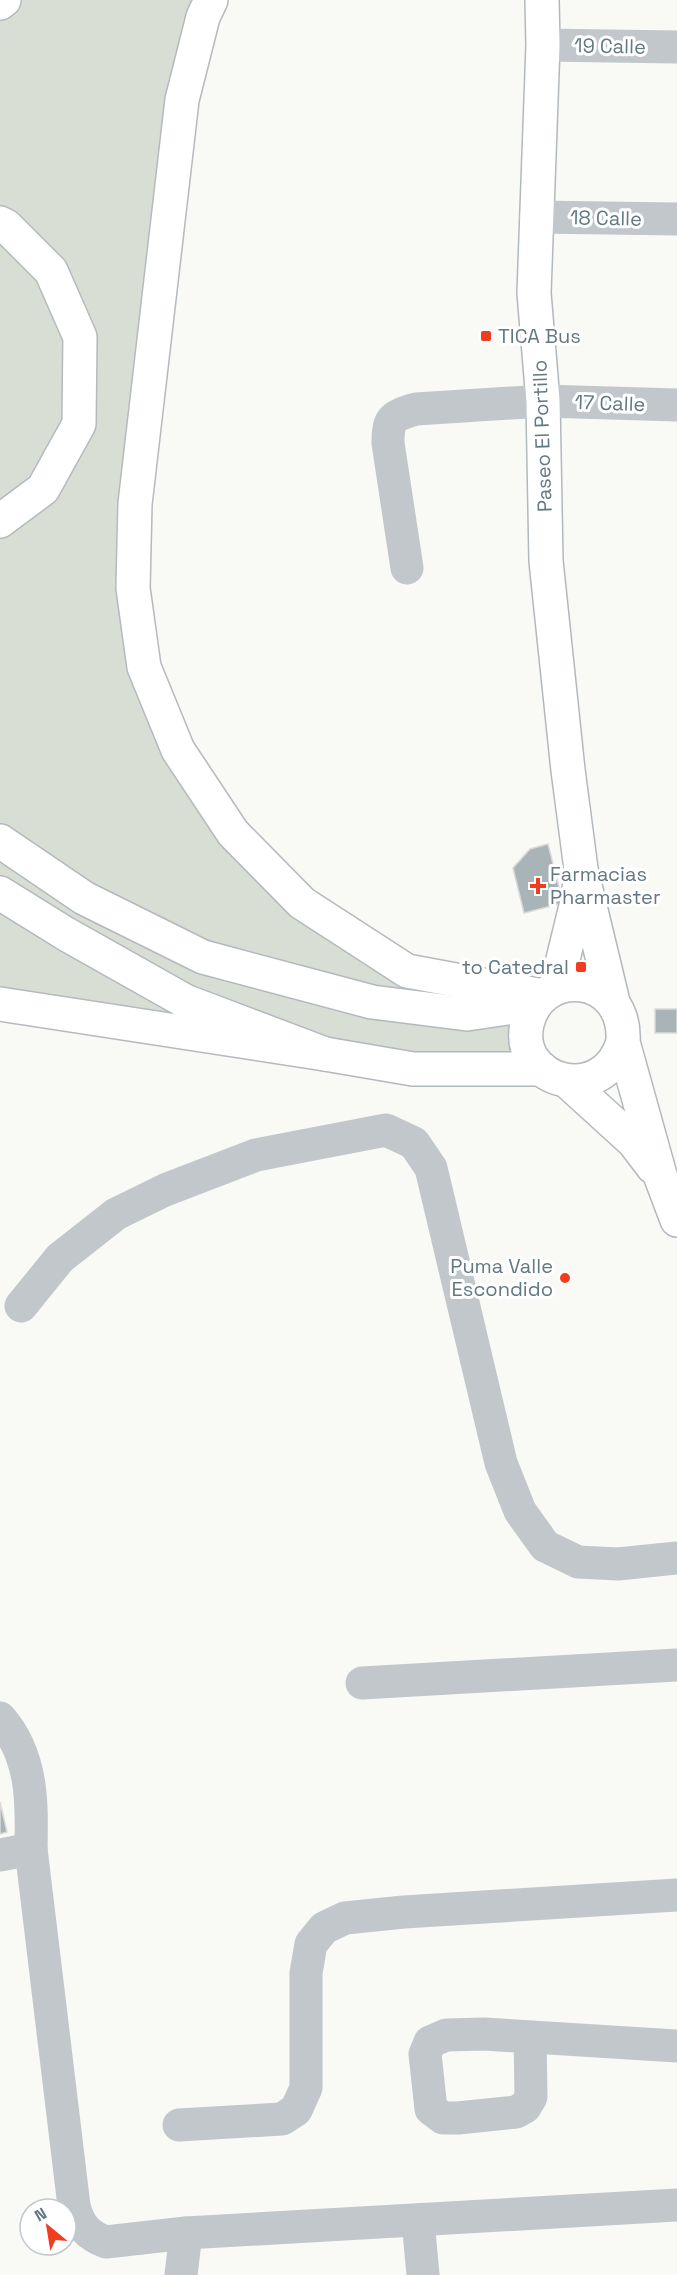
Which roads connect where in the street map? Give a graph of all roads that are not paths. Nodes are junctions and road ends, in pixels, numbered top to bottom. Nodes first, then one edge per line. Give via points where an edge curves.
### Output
1 (4, 0) edge
2 (211, 0) edge
3 (542, 0) edge
4 (0, 3) edge
5 (543, 45) junction
6 (677, 46) edge
7 (536, 217) junction
8 (677, 219) edge
9 (0, 223) edge
10 (543, 401) junction
11 (677, 405) edge
12 (0, 521) edge
13 (408, 568) dead end
14 (0, 841) edge
15 (581, 869) junction
16 (0, 893) edge
17 (545, 996) junction
18 (613, 1002) junction
19 (0, 1004) edge
20 (623, 1042) junction
21 (325, 1054) junction
22 (555, 1075) junction
23 (660, 1175) junction
24 (677, 1220) edge
25 (21, 1305) dead end
26 (677, 1558) edge
27 (677, 1665) edge
28 (362, 1683) dead end
29 (0, 1718) edge
30 (15, 1852) edge
31 (677, 1895) edge
32 (530, 2037) dead end
33 (677, 2046) edge
34 (179, 2125) dead end
35 (677, 2205) edge
36 (418, 2220) junction
37 (186, 2233) junction
38 (182, 2275) edge
39 (423, 2275) edge

1 - 4 main road
2 - 17 main road via 182,100 135,504 133,588 144,667 178,750 233,833 302,903 407,971
3 - 5 main road, Paseo El Portillo
5 - 6 street, 19 Calle
5 - 7 main road, Paseo El Portillo
7 - 8 street, 18 Calle
7 - 10 main road, Paseo El Portillo via 534,293
9 - 12 main road via 51,271 80,337 79,424 43,489
10 - 11 street, 17 Calle
10 - 13 street, 17 Calle via 416,409 396,415 388,425 388,443
10 - 15 main road, Paseo El Portillo via 546,561
14 - 17 main road via 84,898 203,957 372,1002 466,1014
15 - 17 main road, Paseo El Portillo via 576,906
15 - 18 main road, Paseo El Portillo
16 - 21 main road via 184,1001
17 - 18 main road via 576,984 587,986
17 - 22 main road via 527,1026 526,1038 529,1050
18 - 20 main road via 624,1028
19 - 21 main road
20 - 22 main road via 616,1059 603,1073 585,1081
20 - 23 main road
21 - 22 main road via 413,1069
22 - 23 main road via 634,1142
23 - 24 main road
25 - 26 street via 60,1258 116,1214 165,1190 256,1155 386,1130 414,1143 431,1168 501,1463 520,1511 545,1546 579,1562 618,1564
27 - 28 street
29 - 30 street via 22,1755 32,1797
30 - 37 street via 77,2219 95,2238 106,2242
31 - 34 street via 345,1918 324,1928 311,1944 306,1973 306,2088 296,2110 282,2119
32 - 33 street
35 - 36 street
36 - 37 street
36 - 39 street
37 - 38 street

